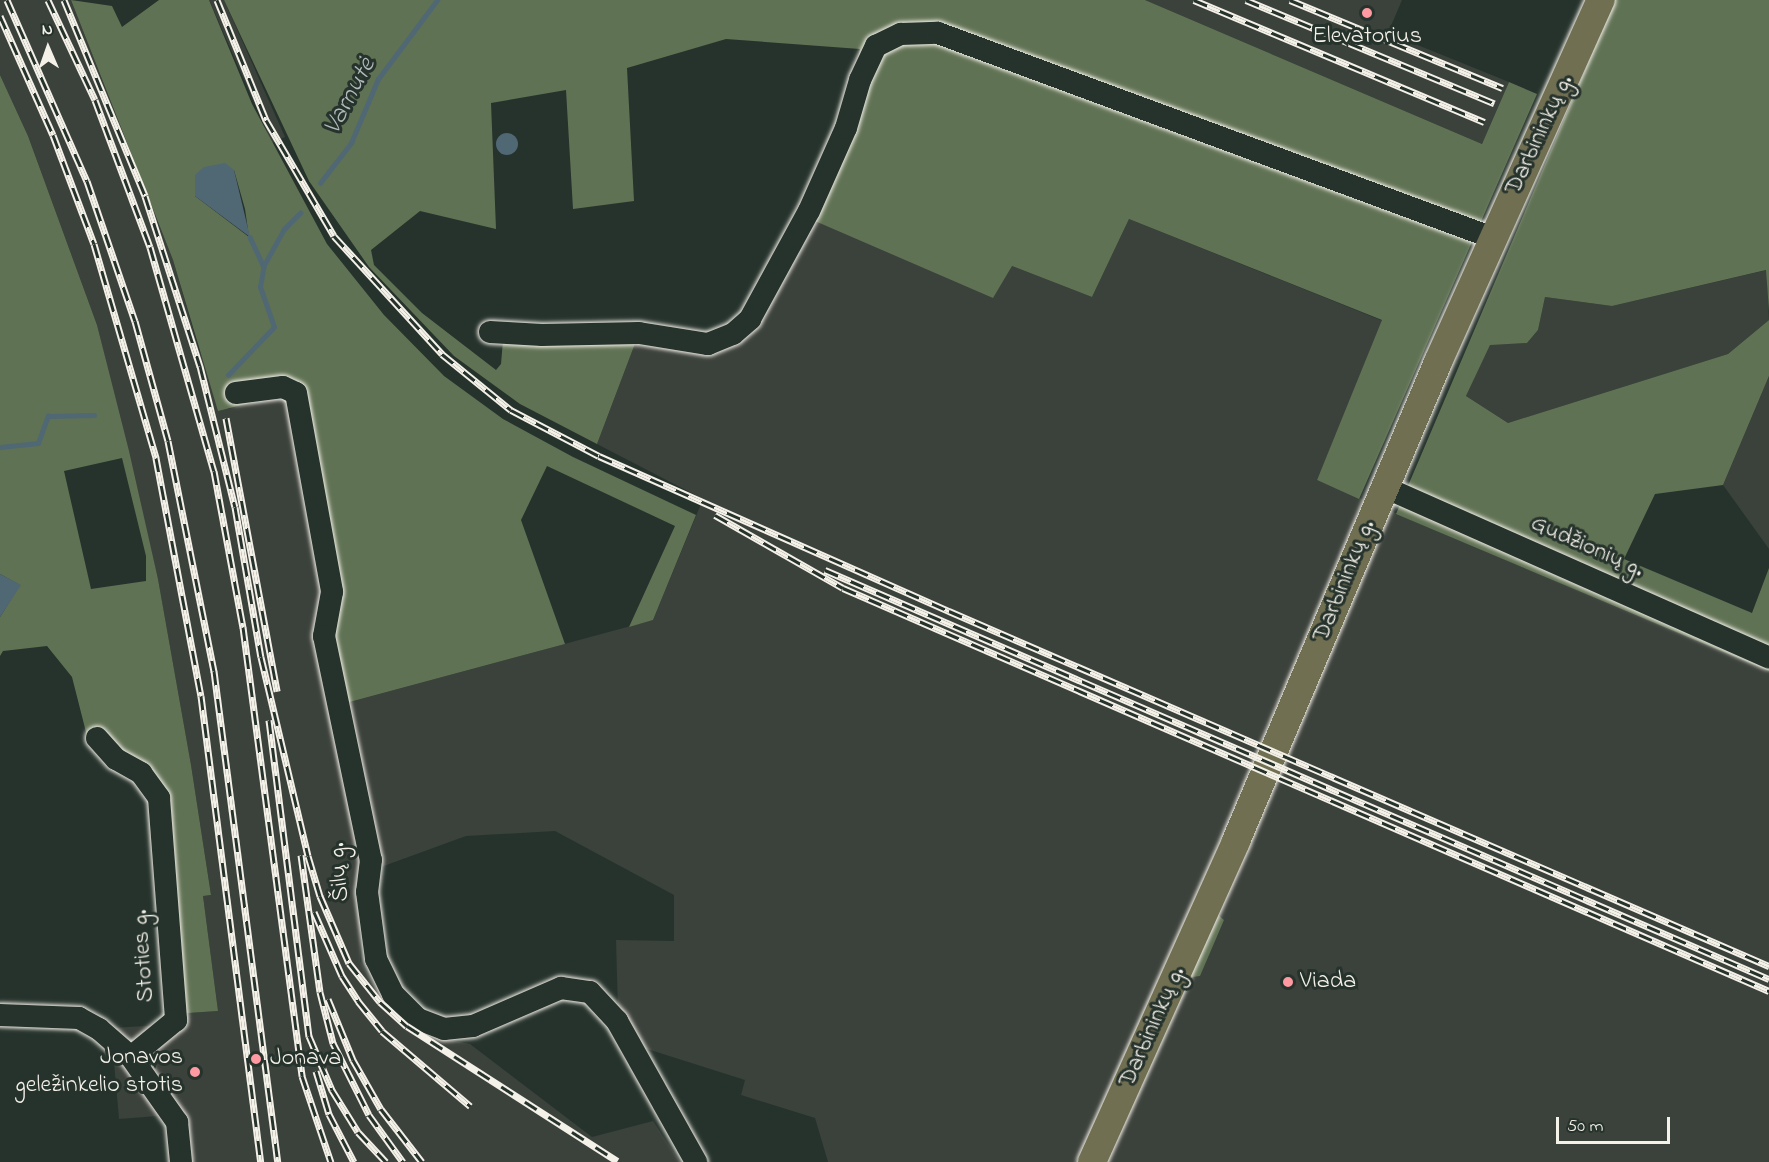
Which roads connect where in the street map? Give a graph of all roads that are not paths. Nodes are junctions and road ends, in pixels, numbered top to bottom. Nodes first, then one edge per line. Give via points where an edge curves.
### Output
1 (1600, 0) edge
2 (1493, 238) junction
3 (490, 332) dead end
4 (236, 393) dead end
5 (1384, 486) junction
6 (1769, 658) edge
7 (97, 738) dead end
8 (0, 1015) edge
9 (131, 1057) junction
10 (181, 1162) edge
11 (696, 1162) edge
12 (1092, 1162) edge

1 - 2 main road, Darbininkų g.
2 - 3 street via 949,36 901,34 876,46 860,80 846,128 809,211 750,319 733,334 708,344 639,333
2 - 5 main road, Darbininkų g.
4 - 11 street, Šilų g. via 283,387 296,393 332,592 324,636 370,860 367,892 376,959 393,994 418,1019 444,1029 473,1026 561,988 590,992 617,1021
5 - 6 street, Gudžionių g.
5 - 12 main road, Darbininkų g. via 1244,822
7 - 9 street, Stoties g. via 116,759 141,773 159,798 177,1020
8 - 9 street via 79,1018 99,1029
9 - 10 street via 177,1122

